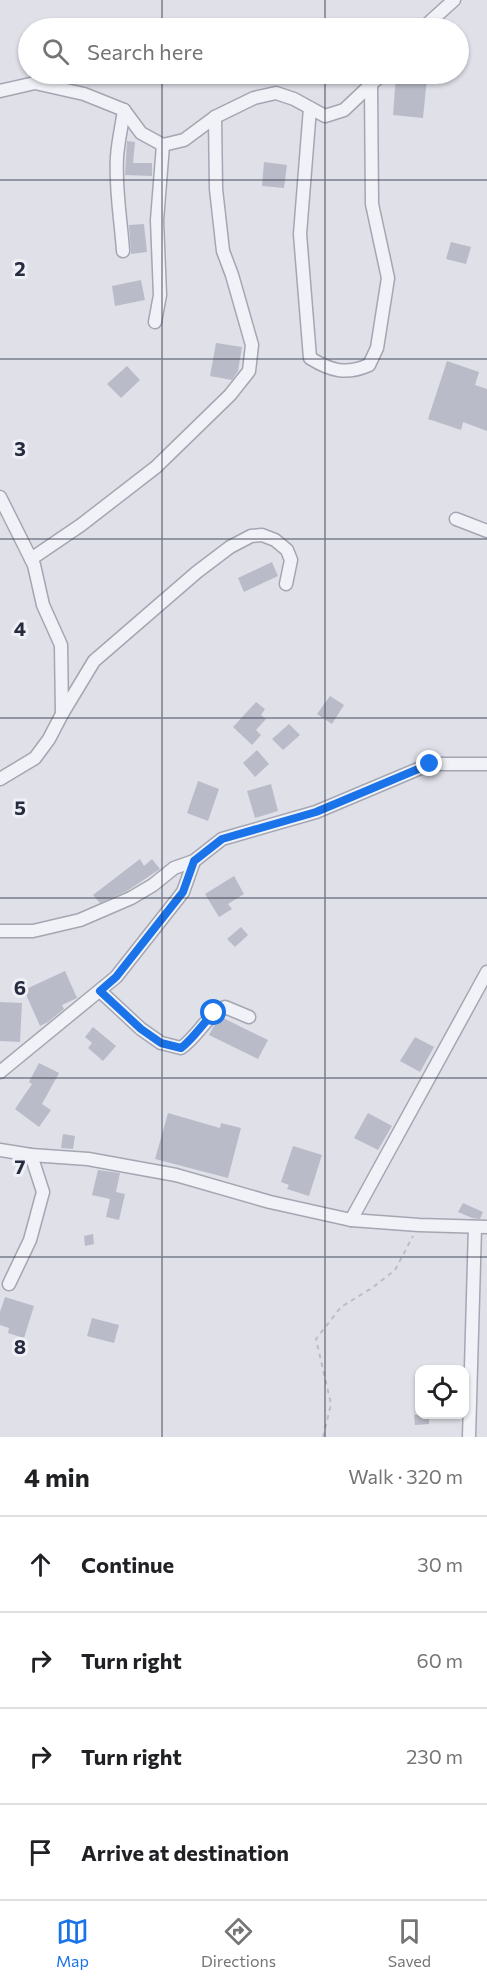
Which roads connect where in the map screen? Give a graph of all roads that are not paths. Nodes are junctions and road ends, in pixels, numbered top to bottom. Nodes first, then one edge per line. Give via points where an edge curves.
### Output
1 (454, 0) edge
2 (434, 18) edge
3 (31, 84) edge
4 (39, 84) edge
5 (371, 84) joint
6 (0, 91) edge
7 (310, 108) junction
8 (124, 110) junction
9 (215, 117) junction
10 (163, 145) junction
11 (123, 251) dead end
12 (155, 322) dead end
13 (0, 497) edge
14 (456, 519) dead end
15 (487, 531) edge
16 (32, 559) junction
17 (286, 584) dead end
18 (62, 714) junction
19 (487, 764) edge
20 (0, 779) edge
21 (194, 861) junction
22 (0, 931) edge
23 (487, 972) edge
24 (100, 991) junction
25 (249, 1017) dead end
26 (0, 1072) edge
27 (0, 1150) edge
28 (31, 1155) junction
29 (351, 1220) junction
30 (483, 1226) edge
31 (9, 1284) dead end
32 (469, 1437) edge

1 - 2 street
3 - 6 street
4 - 8 street via 84,94
5 - 7 street via 344,110 325,116
5 - 7 street via 372,204 388,278 377,348 369,365 356,371 342,372 310,358 300,234
7 - 9 street via 276,93 254,98
8 - 10 street via 141,133
8 - 11 street via 117,156
9 - 10 street via 184,140
9 - 16 street via 216,189 223,251 252,345 249,371 230,395 156,467
10 - 12 street via 157,220 160,295
13 - 16 street
14 - 15 street
16 - 18 street via 43,605 61,645
17 - 18 street via 291,560 287,550 275,540 251,536 230,547 94,661
18 - 20 street via 35,758
19 - 21 street via 430,764 316,812 222,839
21 - 22 street via 174,868 131,898 81,920 33,931
21 - 24 street via 183,892 116,977
23 - 29 street
24 - 25 street via 141,1029 161,1043 181,1048 203,1023 225,1007
24 - 26 street
27 - 28 street
28 - 29 street via 88,1159 176,1175
28 - 31 street via 43,1192 30,1240
29 - 30 street
30 - 32 street

